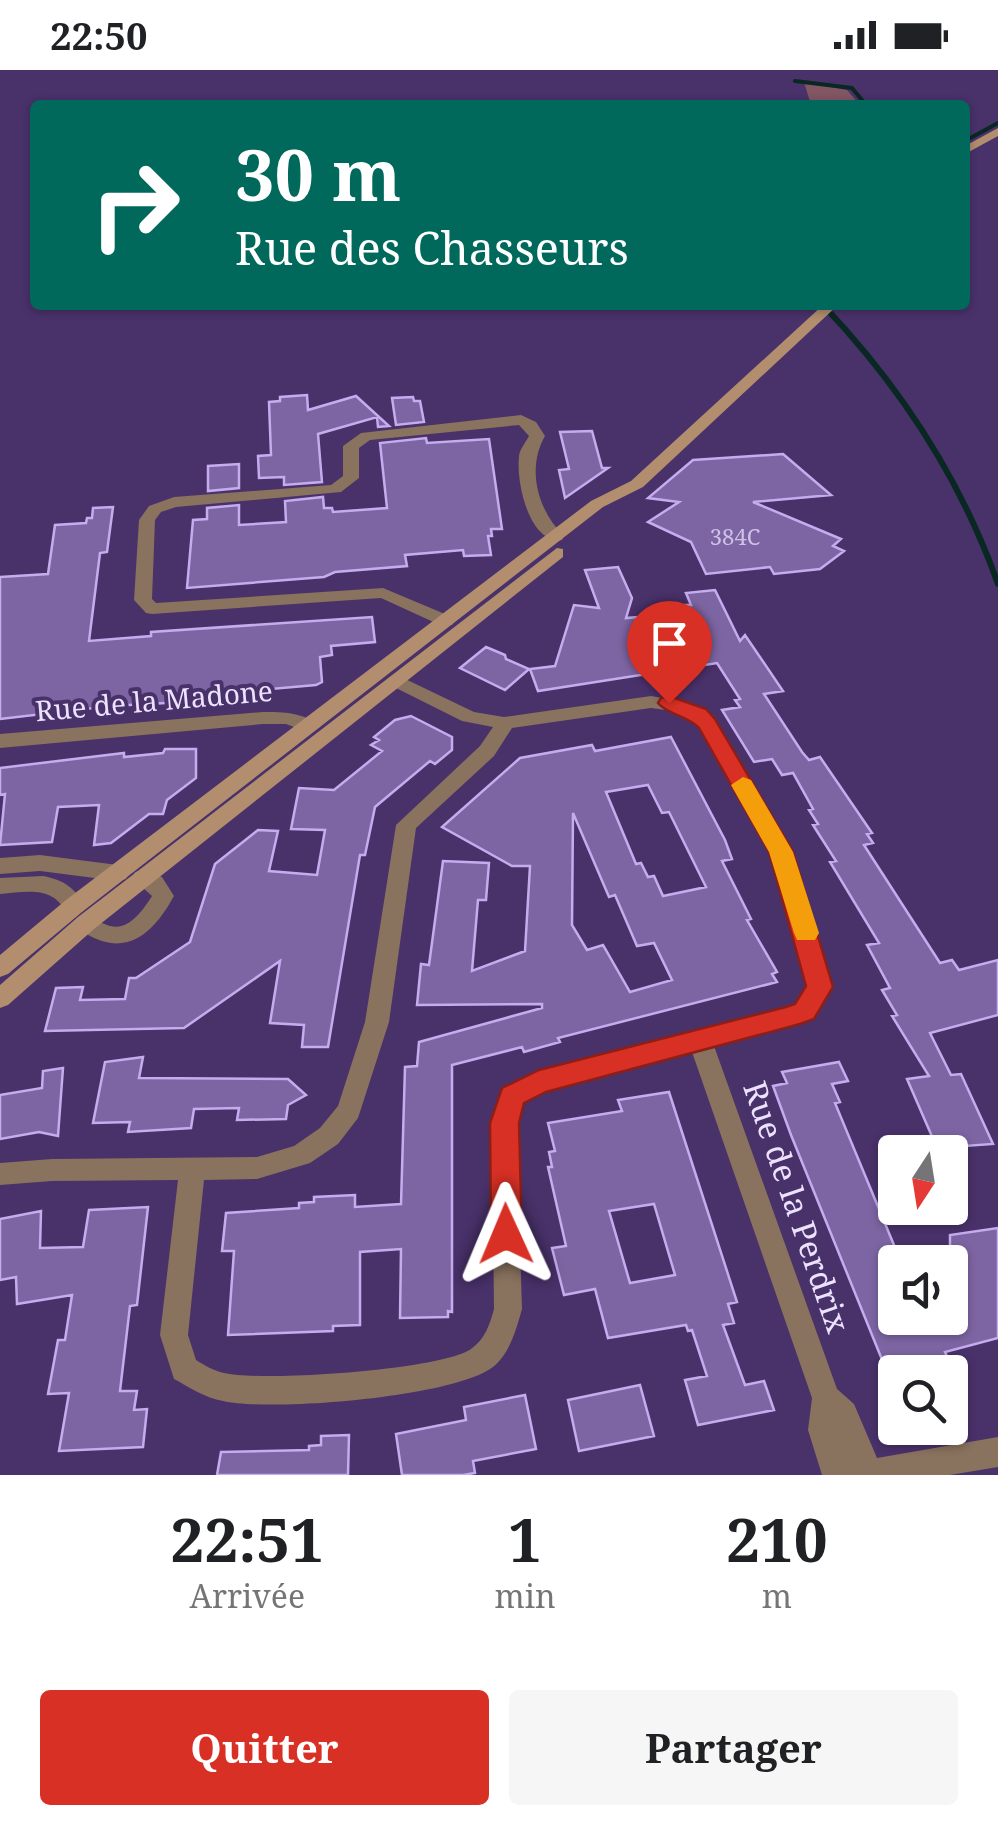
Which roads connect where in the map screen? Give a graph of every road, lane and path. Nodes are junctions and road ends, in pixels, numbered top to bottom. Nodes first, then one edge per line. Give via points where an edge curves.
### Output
1 (998, 132) edge
2 (970, 149) edge
3 (825, 310) edge
4 (563, 539) junction
5 (454, 625) junction
6 (389, 676) junction
7 (504, 723) junction
8 (318, 732) junction
9 (0, 741) edge
10 (0, 866) edge
11 (118, 873) junction
12 (143, 878) junction
13 (0, 886) edge
14 (80, 915) junction
15 (0, 968) edge
16 (0, 1000) edge
17 (700, 1040) junction
18 (192, 1171) junction
19 (0, 1174) edge
20 (826, 1398) junction
21 (998, 1452) edge
22 (837, 1475) edge
23 (866, 1475) edge

1 - 2 street
3 - 4 street via 624,501
4 - 5 street
4 - 5 street via 538,517 526,455 537,436 530,424 507,420 356,440 351,478 335,490 174,502 147,520 142,600 152,609 383,593
5 - 6 street
6 - 7 street via 469,717
6 - 8 street
7 - 17 street via 651,702 686,707 707,724 781,852 820,987 804,1011
7 - 18 street via 487,751 406,825 377,1022 350,1111 301,1156 257,1168
8 - 9 street, Rue de la Madone via 289,718 263,718
8 - 11 street
8 - 12 street
10 - 11 street
11 - 12 street
11 - 14 street
12 - 14 street
12 - 14 street via 163,896 138,930 103,936
13 - 14 street via 57,886 69,893
14 - 15 street
14 - 16 street
17 - 18 street via 539,1082 512,1096 504,1123 508,1309 501,1336 477,1361 375,1384 224,1388 184,1369 174,1335
17 - 20 street, Rue de la Perdrix
18 - 19 street
20 - 22 street, Rue de la Perdrix via 823,1430
20 - 23 street, Rue de la Perdrix via 844,1414
21 - 23 street

